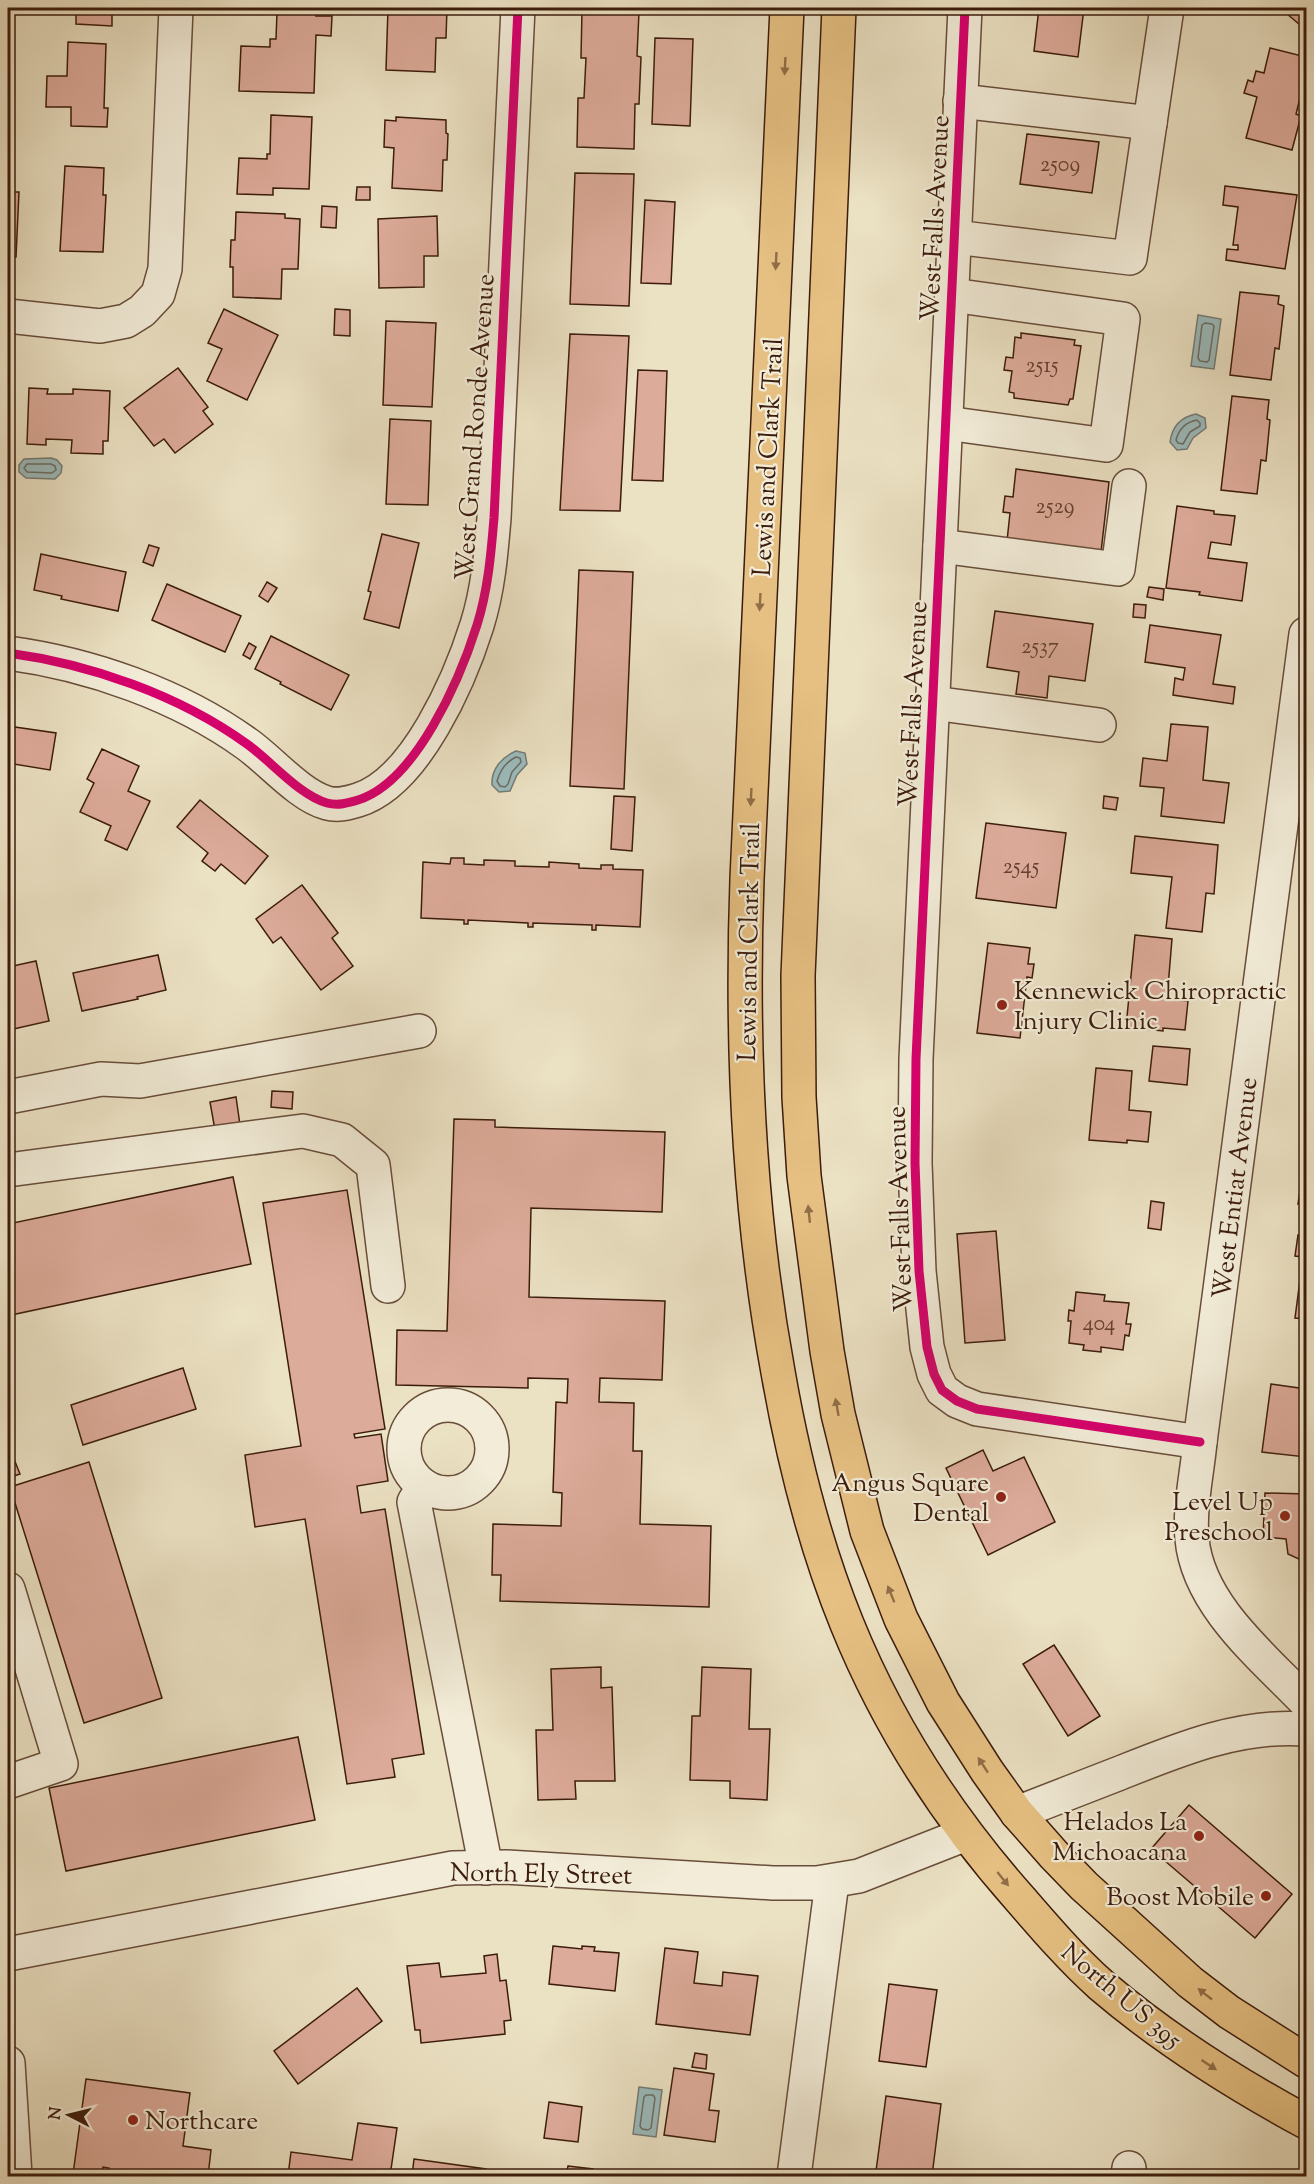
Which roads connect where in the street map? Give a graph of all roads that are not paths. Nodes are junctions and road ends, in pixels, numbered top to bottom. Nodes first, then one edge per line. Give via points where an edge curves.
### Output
1 (176, 8) edge
2 (518, 8) edge
3 (787, 8) edge
4 (839, 8) edge
5 (965, 8) edge
6 (1167, 8) edge
7 (960, 101) junction
8 (1150, 123) junction
9 (954, 237) junction
10 (952, 296) junction
11 (8, 316) edge
12 (946, 423) junction
13 (1129, 486) dead end
14 (940, 546) junction
15 (1306, 634) edge
16 (8, 653) edge
17 (933, 703) junction
18 (1099, 725) dead end
19 (419, 1031) dead end
20 (8, 1097) edge
21 (8, 1170) edge
22 (388, 1286) dead end
23 (1200, 1442) junction
24 (424, 1486) dead end
25 (8, 1589) edge
26 (1306, 1702) edge
27 (1306, 1729) edge
28 (8, 1782) edge
29 (1017, 1813) junction
30 (966, 1834) junction
31 (486, 1868) junction
32 (832, 1882) junction
33 (8, 1954) edge
34 (1306, 2061) edge
35 (8, 2063) edge
36 (1306, 2122) edge
37 (15, 2176) edge
38 (794, 2176) edge

1 - 11 street via 165,269 158,294 126,321 100,326
2 - 16 street, West Grand Ronde Avenue via 489,569 477,624 459,673 431,730 408,761 386,786 368,797 340,805 327,803 247,744 198,714 92,669
3 -> 30 highway, Lewis and Clark Trail via 745,945 745,1068 754,1205 781,1391 810,1516 828,1573 896,1726
29 -> 4 highway, Lewis and Clark Trail via 943,1702 901,1619 867,1531 838,1414 804,1176 798,1054 799,941
5 - 7 street, West Falls Avenue
6 - 8 street
7 - 8 street
7 - 9 street, West Falls Avenue
8 - 9 street via 1130,258
9 - 10 street, West Falls Avenue
10 - 12 street, West Falls Avenue
10 - 12 street via 1123,319 1106,445
12 - 14 street, West Falls Avenue
13 - 14 street via 1118,569
14 - 17 street, West Falls Avenue
15 - 23 street, West Entiat Avenue
17 - 18 street
17 - 23 street, West Falls Avenue via 916,1059 915,1174 927,1347 938,1382 949,1395 987,1411
19 - 20 street via 140,1082 101,1079
21 - 22 street via 303,1131 342,1140 372,1165
23 - 26 street, West Entiat Avenue via 1191,1527 1198,1573 1229,1619
24 - 31 street via 414,1502
25 - 28 street via 61,1764
27 - 29 street via 1269,1728 1211,1740
34 -> 29 highway, North US 395 via 1229,2013 1190,1982 1084,1886
30 - 32 street, North Ely Street via 859,1876
30 -> 36 highway, North US 395 via 1006,1884 1099,1983 1184,2049
31 - 32 street, North Ely Street via 772,1883
31 - 33 street, North Ely Street via 442,1870
32 - 38 street
35 - 37 street

